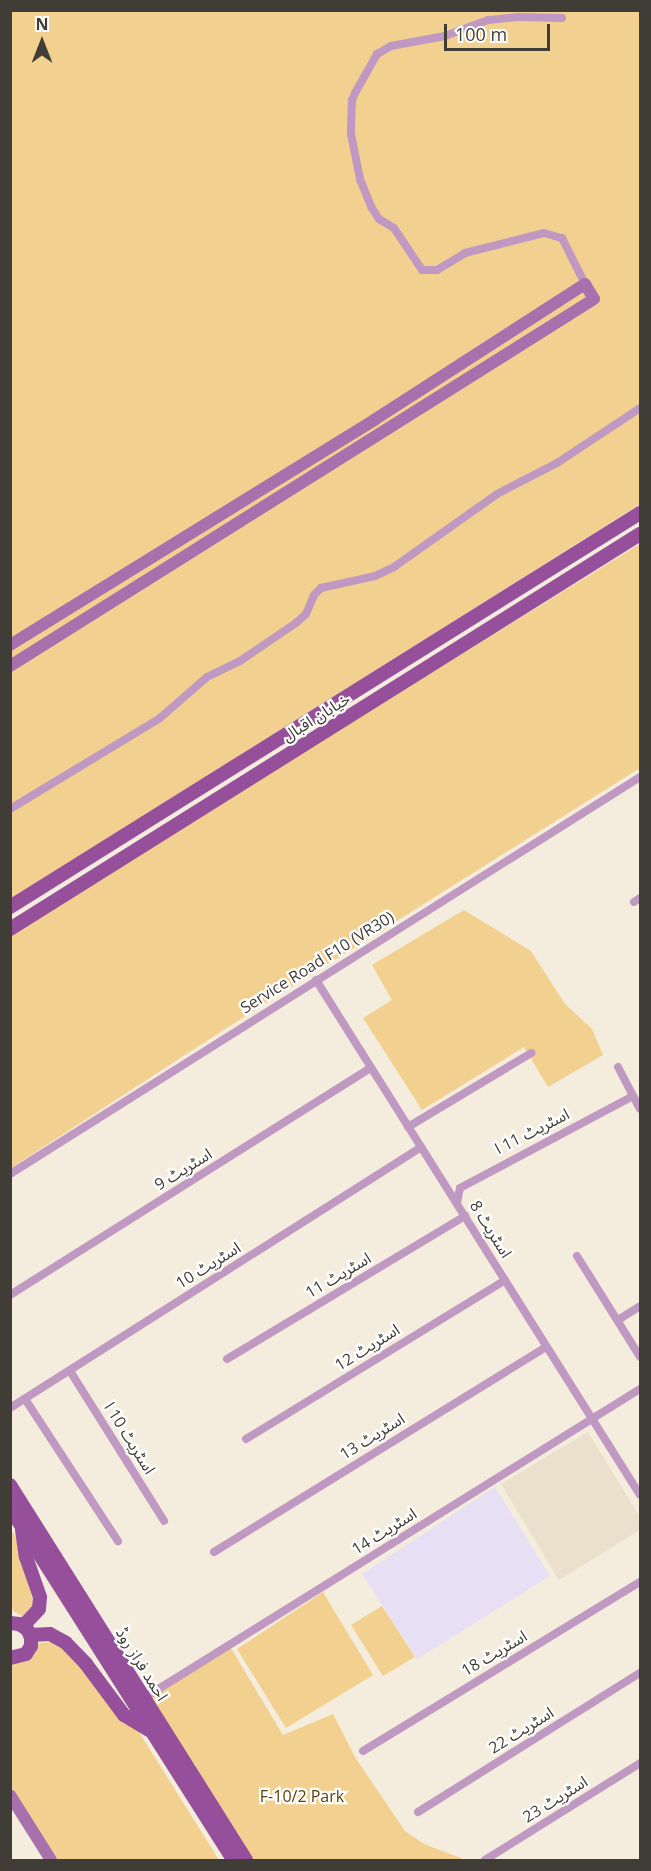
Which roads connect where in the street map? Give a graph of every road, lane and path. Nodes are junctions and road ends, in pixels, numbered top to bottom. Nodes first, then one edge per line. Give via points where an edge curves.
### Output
1 (562, 18) dead end
2 (585, 284) junction
3 (640, 408) edge
4 (640, 513) edge
5 (640, 534) edge
6 (10, 645) edge
7 (10, 666) edge
8 (640, 777) edge
9 (10, 809) edge
10 (10, 907) edge
11 (10, 929) edge
12 (316, 980) junction
13 (531, 1053) dead end
14 (618, 1067) dead end
15 (371, 1068) junction
16 (633, 1096) junction
17 (640, 1109) edge
18 (408, 1127) junction
19 (421, 1147) junction
20 (10, 1174) edge
21 (457, 1203) junction
22 (465, 1216) junction
23 (577, 1256) dead end
24 (505, 1280) junction
25 (10, 1295) edge
26 (640, 1306) edge
27 (618, 1320) junction
28 (546, 1347) junction
29 (640, 1357) edge
30 (227, 1359) dead end
31 (70, 1371) junction
32 (640, 1389) edge
33 (25, 1399) junction
34 (10, 1408) edge
35 (592, 1418) junction
36 (246, 1439) dead end
37 (10, 1485) edge
38 (639, 1490) edge
39 (10, 1508) edge
40 (164, 1521) dead end
41 (22, 1526) junction
42 (118, 1541) dead end
43 (214, 1551) dead end
44 (640, 1582) edge
45 (82, 1610) junction
46 (18, 1625) edge
47 (10, 1658) edge
48 (640, 1673) edge
49 (144, 1698) junction
50 (153, 1733) junction
51 (363, 1751) dead end
52 (640, 1763) edge
53 (10, 1795) edge
54 (418, 1812) dead end
55 (15, 1813) edge
56 (51, 1860) edge
57 (233, 1860) edge
58 (246, 1860) edge
59 (485, 1860) edge

1 - 2 street via 488,20 445,36 391,46 377,54 355,93 351,134 360,178 372,208 379,219 394,228 422,270 437,270 465,253 544,233 561,238
2 - 6 street
2 - 7 street via 594,299
3 - 9 street via 550,468 497,494 394,567 375,576 321,588 296,623 240,661 207,677 160,718
4 - 10 main road, خیابان اقبال
5 - 11 main road, خیابان اقبال
8 - 12 street, Service Road F10 (VR30)
12 - 15 street, اسٹریٹ 8
12 - 20 street, Service Road F10 (VR30)
13 - 18 street
14 - 16 street
15 - 18 street, اسٹریٹ 8
15 - 25 street, اسٹریٹ 9
16 - 17 street
16 - 21 street, اسٹریٹ 11 ا via 460,1188
18 - 19 street, اسٹریٹ 8
19 - 21 street, اسٹریٹ 8
19 - 31 street, اسٹریٹ 10
21 - 22 street, اسٹریٹ 8
22 - 24 street, اسٹریٹ 8
22 - 30 street, اسٹریٹ 11
23 - 27 street
24 - 28 street, اسٹریٹ 8
24 - 36 street, اسٹریٹ 12
26 - 27 street
27 - 29 street
28 - 35 street, اسٹریٹ 8
28 - 43 street, اسٹریٹ 13
31 - 33 street, اسٹریٹ 10
31 - 40 street, اسٹریٹ 10 ا
32 - 35 street, اسٹریٹ 14
33 - 34 street, اسٹریٹ 10
33 - 42 street
35 - 38 street, اسٹریٹ 8
35 - 49 street, اسٹریٹ 14
37 - 45 main road, احمد فراز روڈ
39 - 41 main road, احمد فراز روڈ
41 - 45 main road, احمد فراز روڈ
41 - 46 main road via 26,1557 40,1597 39,1609
44 - 51 street, اسٹریٹ 18
45 - 49 main road, احمد فراز روڈ
45 - 50 main road, احمد فراز روڈ
46 - 47 main road via 31,1646 26,1654
46 - 50 main road via 66,1643 124,1715
48 - 54 street, اسٹریٹ 22
49 - 58 main road, احمد فراز روڈ
50 - 57 main road, احمد فراز روڈ
52 - 59 street, اسٹریٹ 23
53 - 55 street
55 - 56 street

